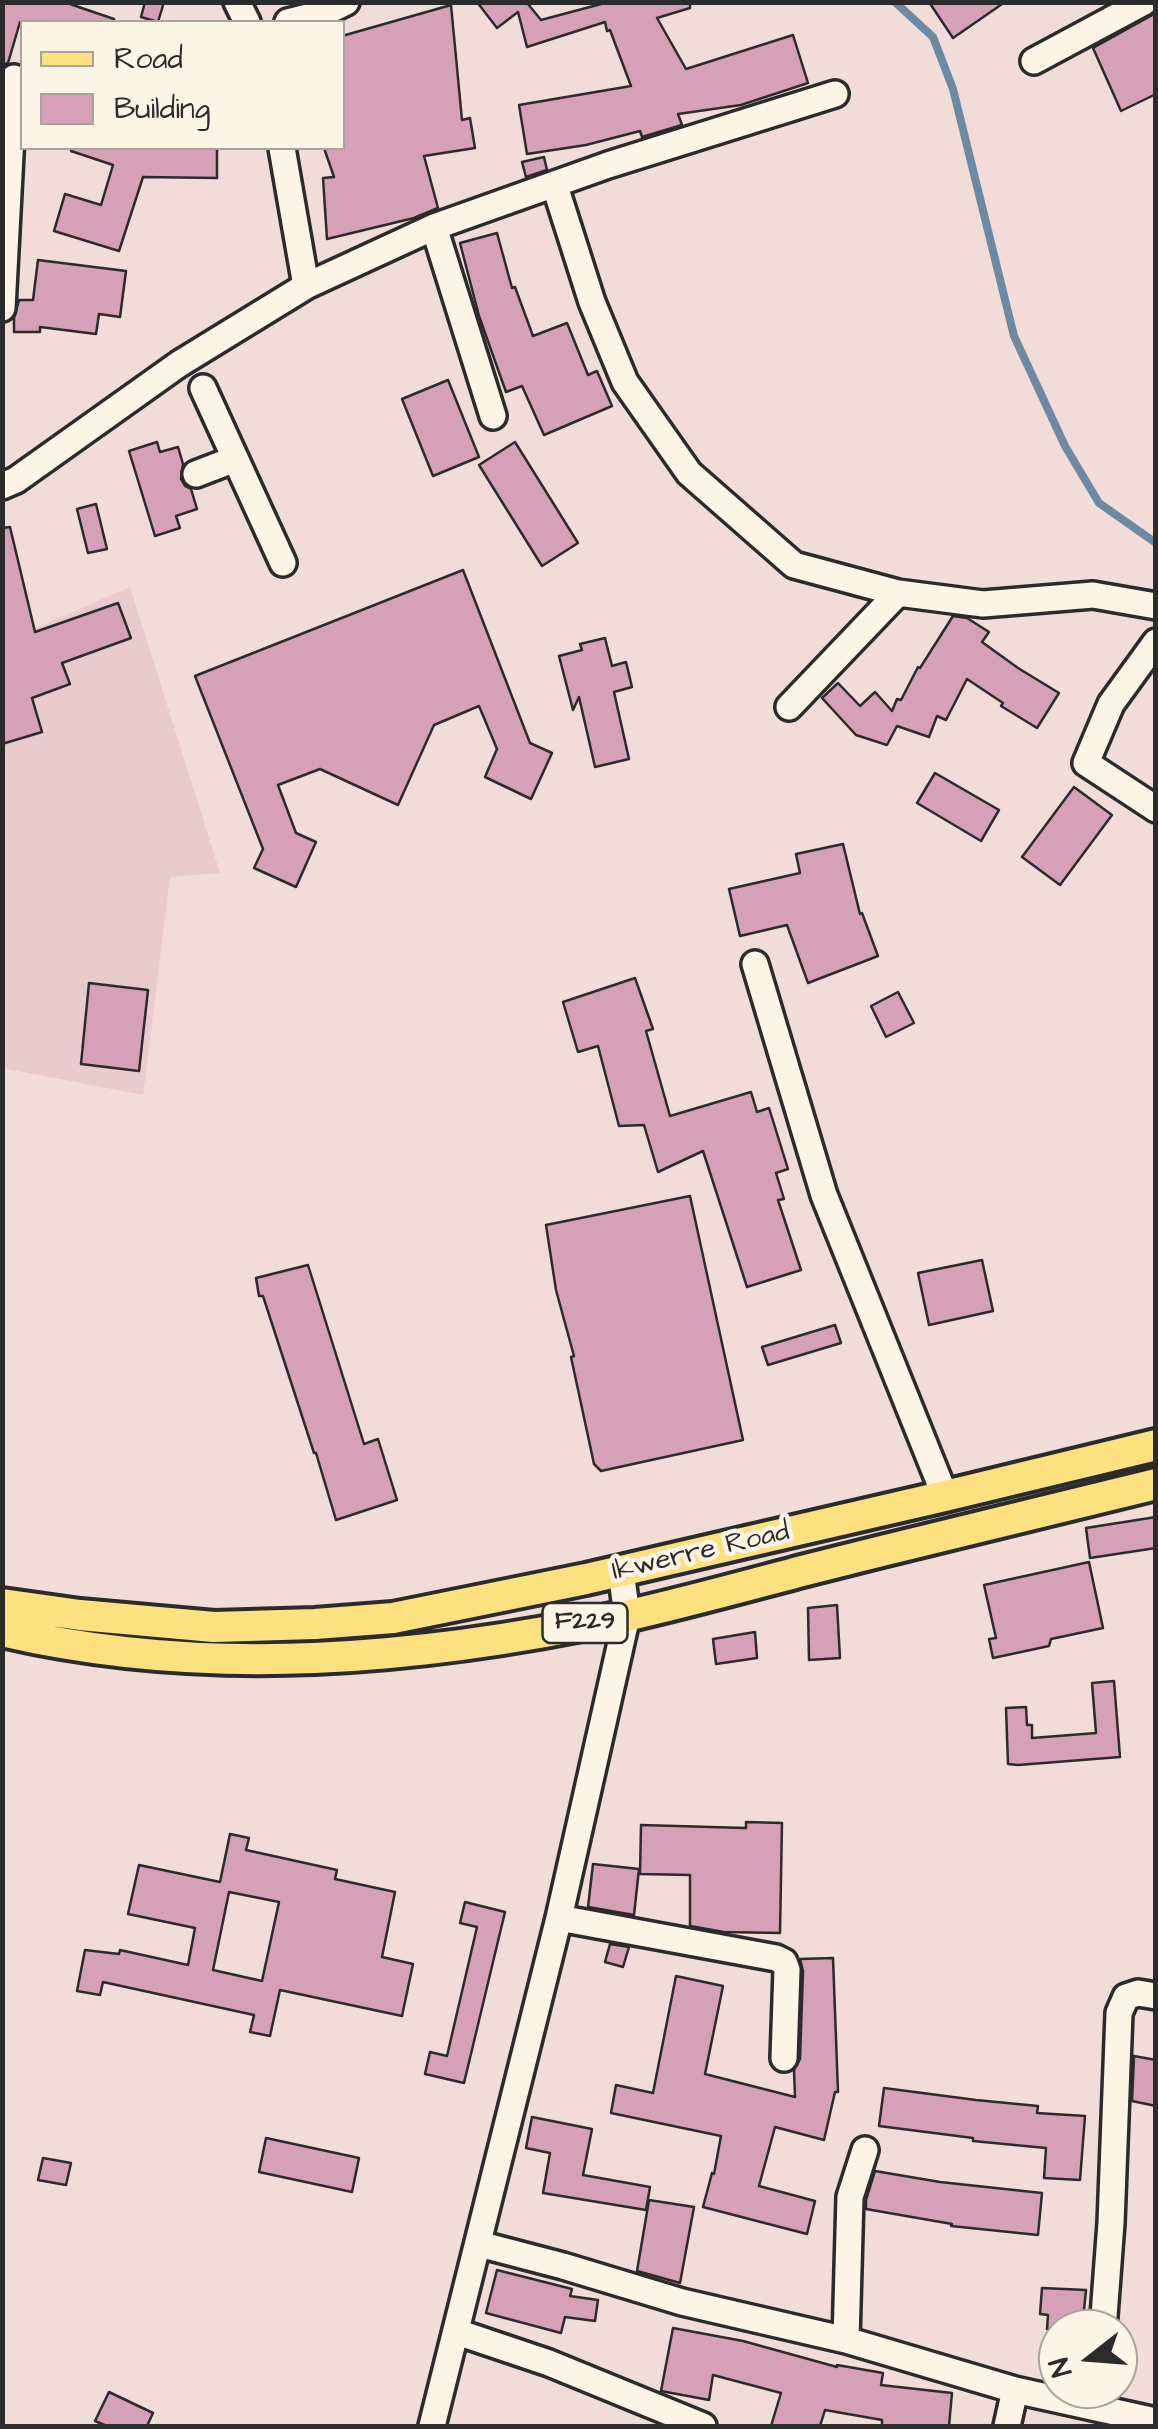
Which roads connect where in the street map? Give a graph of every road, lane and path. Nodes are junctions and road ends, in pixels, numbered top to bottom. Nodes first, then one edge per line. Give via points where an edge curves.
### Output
1 (346, 2) edge
2 (1144, 2) edge
3 (296, 20) edge
4 (1034, 60) dead end
5 (14, 78) dead end
6 (835, 94) dead end
7 (282, 150) edge
8 (6, 168) edge
9 (555, 186) junction
10 (434, 227) junction
11 (306, 286) junction
12 (2, 308) edge
13 (203, 388) dead end
14 (494, 416) dead end
15 (235, 460) junction
16 (196, 474) dead end
17 (2, 486) edge
18 (283, 563) dead end
19 (898, 593) junction
20 (1156, 606) edge
21 (1156, 642) edge
22 (789, 708) dead end
23 (1156, 809) edge
24 (755, 964) dead end
25 (1156, 1445) edge
26 (1156, 1484) edge
27 (945, 1496) junction
28 (621, 1571) junction
29 (2, 1604) edge
30 (627, 1616) junction
31 (2, 1631) edge
32 (558, 1918) junction
33 (1156, 1996) edge
34 (784, 2058) dead end
35 (865, 2150) dead end
36 (480, 2244) junction
37 (1105, 2309) edge
38 (456, 2332) junction
39 (846, 2340) junction
40 (1015, 2390) junction
41 (1038, 2392) edge
42 (1127, 2409) edge
43 (1156, 2421) edge
44 (432, 2426) edge
45 (703, 2426) edge
46 (1008, 2426) edge

1 - 3 street
2 - 4 street
5 - 8 street
6 - 9 street
7 - 11 street
8 - 12 street
9 - 10 street
9 - 19 street via 625,382 690,472 794,565
10 - 11 street
10 - 14 street
11 - 17 street
13 - 15 street
15 - 16 street
15 - 18 street
19 - 20 street via 983,604 1092,596
19 - 22 street
21 - 23 street via 1111,704 1086,764
24 - 27 street via 824,1195
25 - 27 main road, Ikwerre Road / F229
26 - 30 main road, F229
27 - 28 main road, Ikwerre Road / F229
28 - 29 main road, Ikwerre Road / F229 via 393,1618 316,1624 199,1626
28 - 30 street
30 - 31 main road, F229 via 425,1650 250,1661 56,1644
30 - 32 street
32 - 34 street via 784,1962
32 - 36 street
33 - 37 street via 1126,1997 1119,2013
35 - 39 street via 850,2197
36 - 38 street
36 - 39 street
38 - 44 street
38 - 45 street
39 - 40 street
40 - 41 street
40 - 46 street
42 - 43 street

